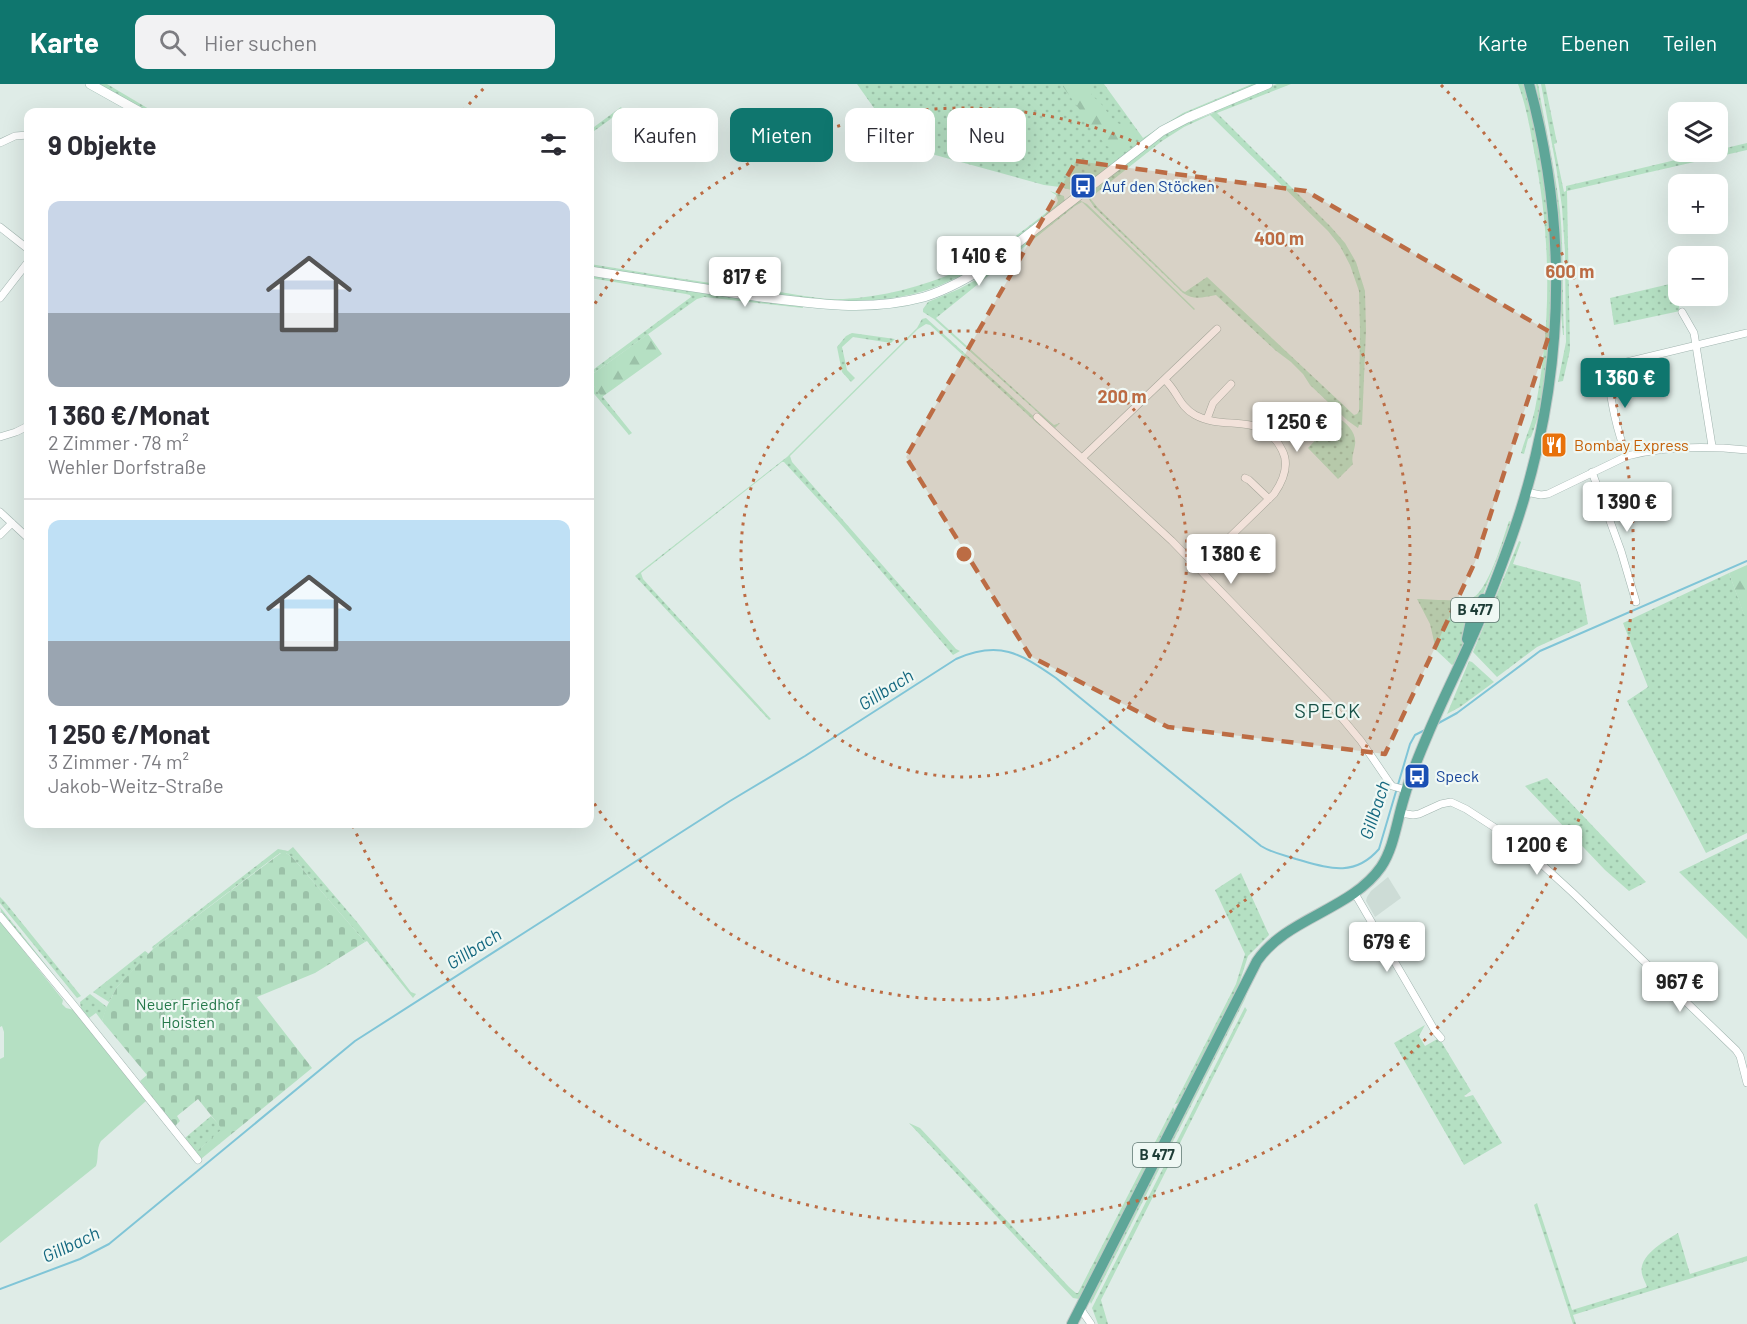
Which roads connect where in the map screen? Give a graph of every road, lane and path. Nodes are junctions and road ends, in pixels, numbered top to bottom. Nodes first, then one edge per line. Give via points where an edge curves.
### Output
1 (90, 84) edge
2 (1268, 84) edge
3 (1529, 84) edge
4 (133, 108) edge
5 (24, 135) edge
6 (1, 142) edge
7 (0, 227) edge
8 (24, 246) edge
9 (24, 267) edge
10 (594, 272) edge
11 (0, 298) edge
12 (1682, 312) dead end
13 (1217, 329) dead end
14 (1747, 333) edge
15 (1697, 345) junction
16 (1595, 366) dead end
17 (1605, 367) junction
18 (1165, 380) junction
19 (1231, 384) dead end
20 (1037, 417) dead end
21 (1207, 419) junction
22 (24, 428) edge
23 (0, 437) edge
24 (1712, 446) junction
25 (1747, 450) edge
26 (1627, 456) junction
27 (1082, 458) junction
28 (1592, 472) junction
29 (1245, 478) dead end
30 (1526, 492) junction
31 (1269, 499) junction
32 (0, 512) edge
33 (12, 523) junction
34 (24, 534) edge
35 (0, 535) edge
36 (1198, 568) junction
37 (1636, 602) dead end
38 (1406, 790) junction
39 (1400, 813) junction
40 (1354, 892) junction
41 (0, 916) edge
42 (1441, 1038) dead end
43 (1744, 1060) edge
44 (1747, 1083) edge
45 (198, 1160) dead end
46 (1080, 1308) junction
47 (1072, 1324) edge
48 (1091, 1324) edge

1 - 4 main road
2 - 10 main road via 1162,131 990,265 926,296 846,307
3 - 30 main road, B 477 via 1551,192 1557,294 1551,377
5 - 6 street
7 - 8 street
9 - 11 street
12 - 15 street
13 - 18 street
14 - 15 street
15 - 17 street
15 - 24 street
16 - 17 street
17 - 26 street
18 - 21 street via 1183,406
18 - 27 street
19 - 21 street via 1213,403
20 - 27 street
21 - 31 street via 1256,426 1277,442 1285,455 1285,473
22 - 23 street
24 - 25 street
24 - 26 street
26 - 28 street
27 - 36 street
28 - 30 street via 1548,494
28 - 37 street
29 - 31 street
30 - 38 main road, B 477 via 1498,570 1472,616 1464,654
31 - 36 street
32 - 33 street
33 - 34 street
33 - 35 street
36 - 38 street via 1331,705 1392,786
38 - 39 main road, B 477
39 - 40 main road, B 477 via 1383,863
39 - 43 street via 1413,815 1452,802 1503,833 1572,892
40 - 42 street
40 - 46 main road, B 477 via 1301,923 1261,954
41 - 45 street
43 - 44 street
46 - 47 main road, B 477
46 - 48 street

